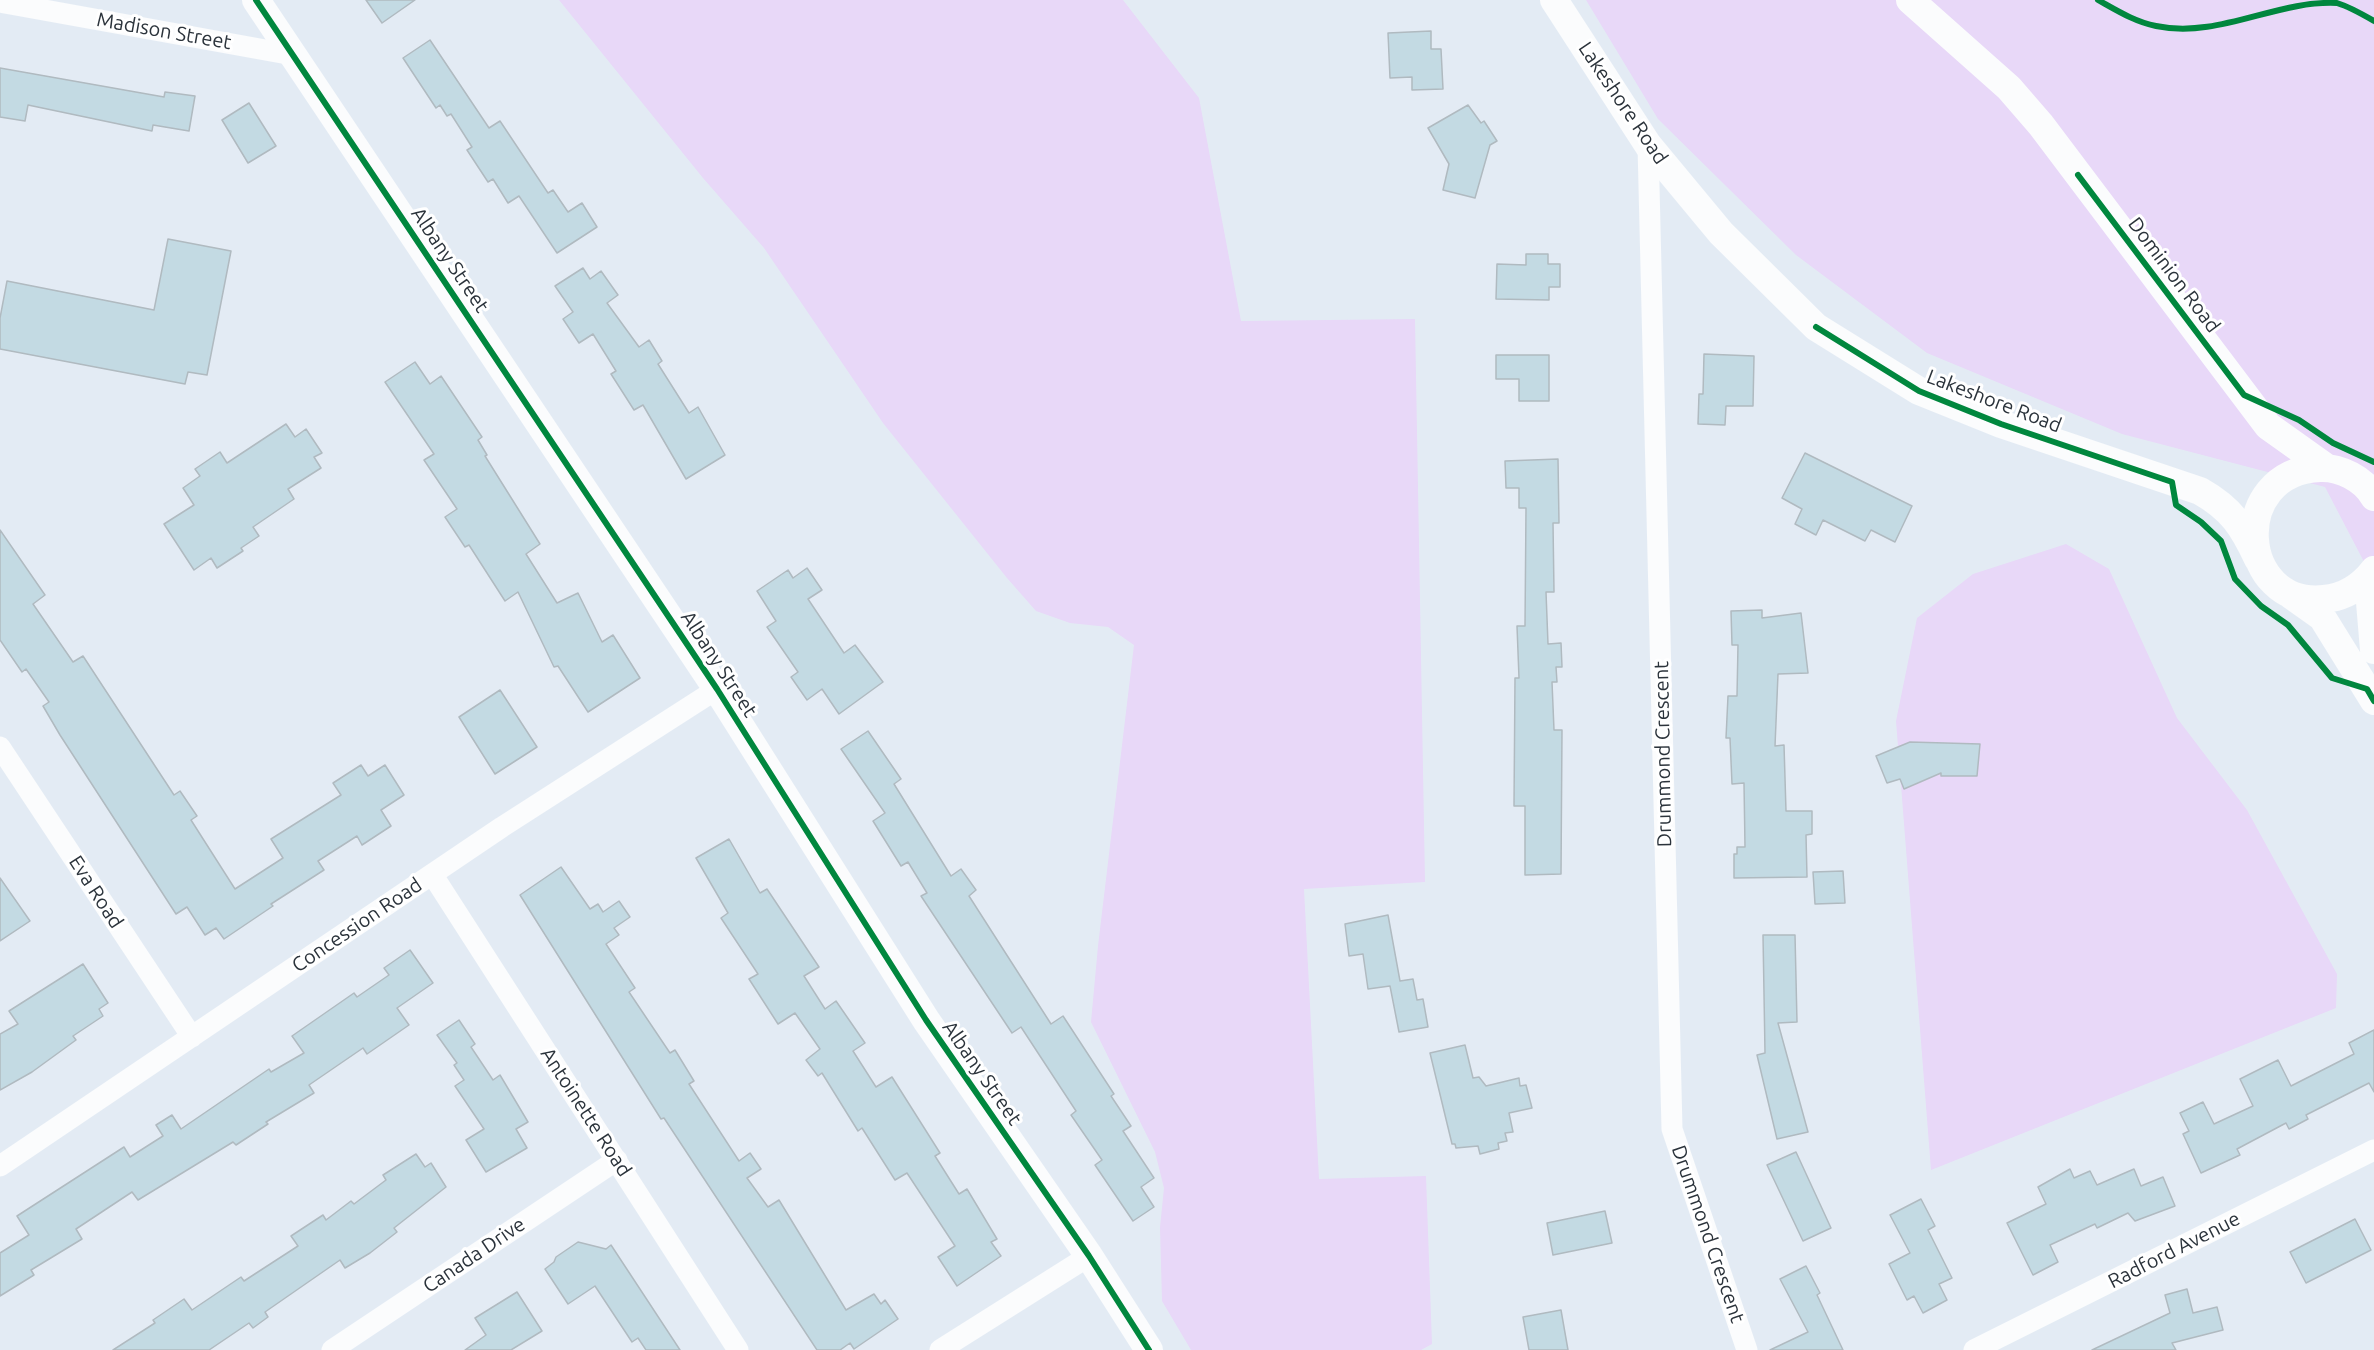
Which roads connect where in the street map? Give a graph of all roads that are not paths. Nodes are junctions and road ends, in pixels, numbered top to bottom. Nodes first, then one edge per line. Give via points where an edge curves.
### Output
1 (256, 0) edge
2 (1554, 0) edge
3 (1910, 0) edge
4 (1, 1) edge
5 (293, 55) junction
6 (1648, 146) junction
7 (2327, 468) junction
8 (2369, 487) edge
9 (2258, 560) junction
10 (2371, 574) edge
11 (2280, 587) junction
12 (2374, 650) edge
13 (717, 689) junction
14 (2374, 701) edge
15 (4, 760) edge
16 (432, 874) junction
17 (192, 1037) junction
18 (2374, 1150) edge
19 (617, 1160) junction
20 (0, 1166) edge
21 (1089, 1256) junction
22 (332, 1350) edge
23 (738, 1350) edge
24 (940, 1350) edge
25 (1149, 1350) edge
26 (1748, 1350) edge
27 (1974, 1350) edge

1 - 5 main road, Albany Street
2 - 6 main road, Lakeshore Road
3 - 7 main road, Dominion Road via 2009,88 2041,125 2268,426
4 - 5 street, Madison Street
5 - 13 main road, Albany Street
6 - 9 main road, Lakeshore Road via 1721,233 1816,327 1919,391 2001,424 2200,491 2243,527
6 - 26 street, Drummond Crescent via 1672,1129
7 - 8 main road
7 - 9 main road via 2306,469 2286,476 2271,488 2254,522
9 - 11 main road, Lakeshore Road
10 - 11 main road via 2353,590 2326,599 2297,596
10 - 12 main road
11 - 14 main road, Lakeshore Road via 2322,617
13 - 16 street, Concession Road
13 - 21 main road, Albany Street via 926,1020
15 - 17 street, Eva Road
16 - 17 street, Concession Road
16 - 19 street, Antoinette Road
17 - 20 street, Concession Road
18 - 27 street, Radford Avenue
19 - 22 street, Canada Drive
19 - 23 street, Antoinette Road
21 - 24 street
21 - 25 main road, Albany Street

